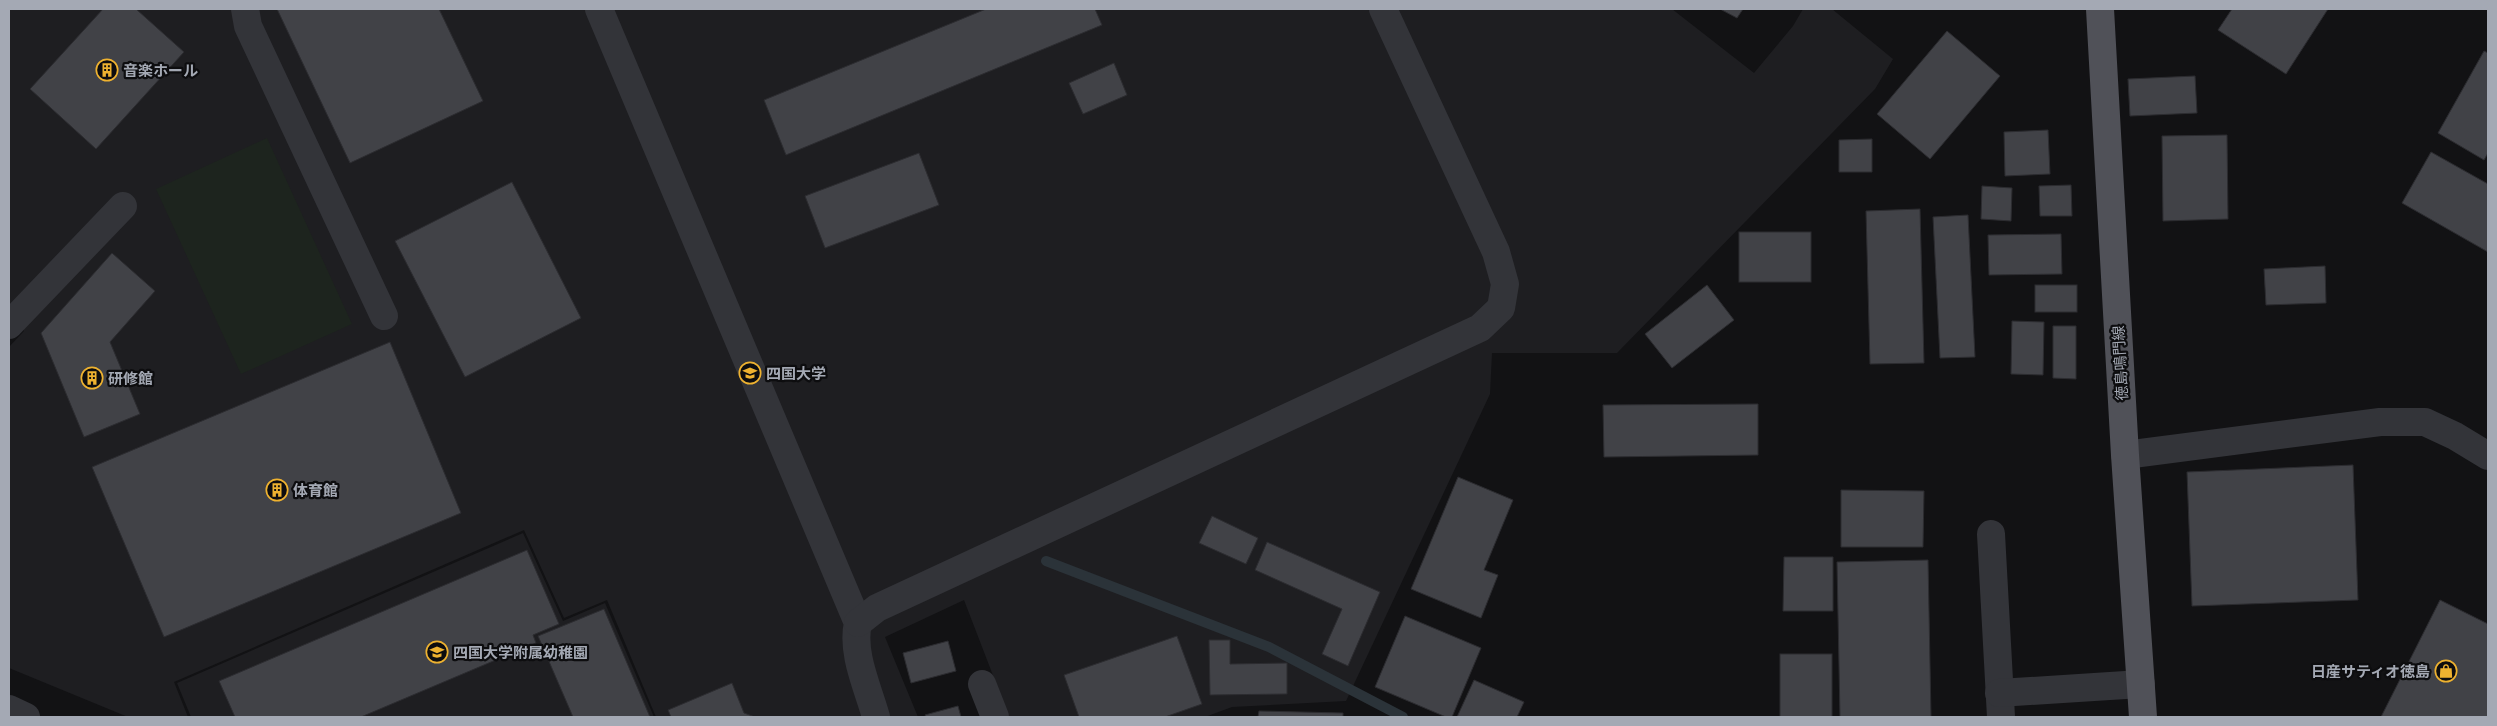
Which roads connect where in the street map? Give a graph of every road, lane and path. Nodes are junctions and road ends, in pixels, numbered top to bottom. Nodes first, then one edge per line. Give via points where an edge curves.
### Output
1 (245, 9) edge
2 (599, 9) edge
3 (1383, 9) edge
4 (2100, 9) edge
5 (123, 206) dead end
6 (384, 316) dead end
7 (9, 325) edge
8 (2125, 455) junction
9 (2488, 456) edge
10 (1991, 534) dead end
11 (858, 623) junction
12 (982, 684) dead end
13 (2142, 684) junction
14 (2000, 705) edge
15 (9, 709) edge
16 (26, 717) edge
17 (876, 717) edge
18 (995, 717) edge
19 (2144, 717) edge

1 - 6 street via 248,26
2 - 11 street
3 - 11 street via 1496,252 1505,284 1501,308 1480,328 877,608
4 - 8 main road, 徳島鳴門線
5 - 7 street
8 - 9 street via 2380,422 2425,422
8 - 13 main road, 徳島鳴門線
10 - 14 street
11 - 17 street via 857,649
12 - 18 street
13 - 14 street
13 - 19 main road, 徳島鳴門線
15 - 16 street

